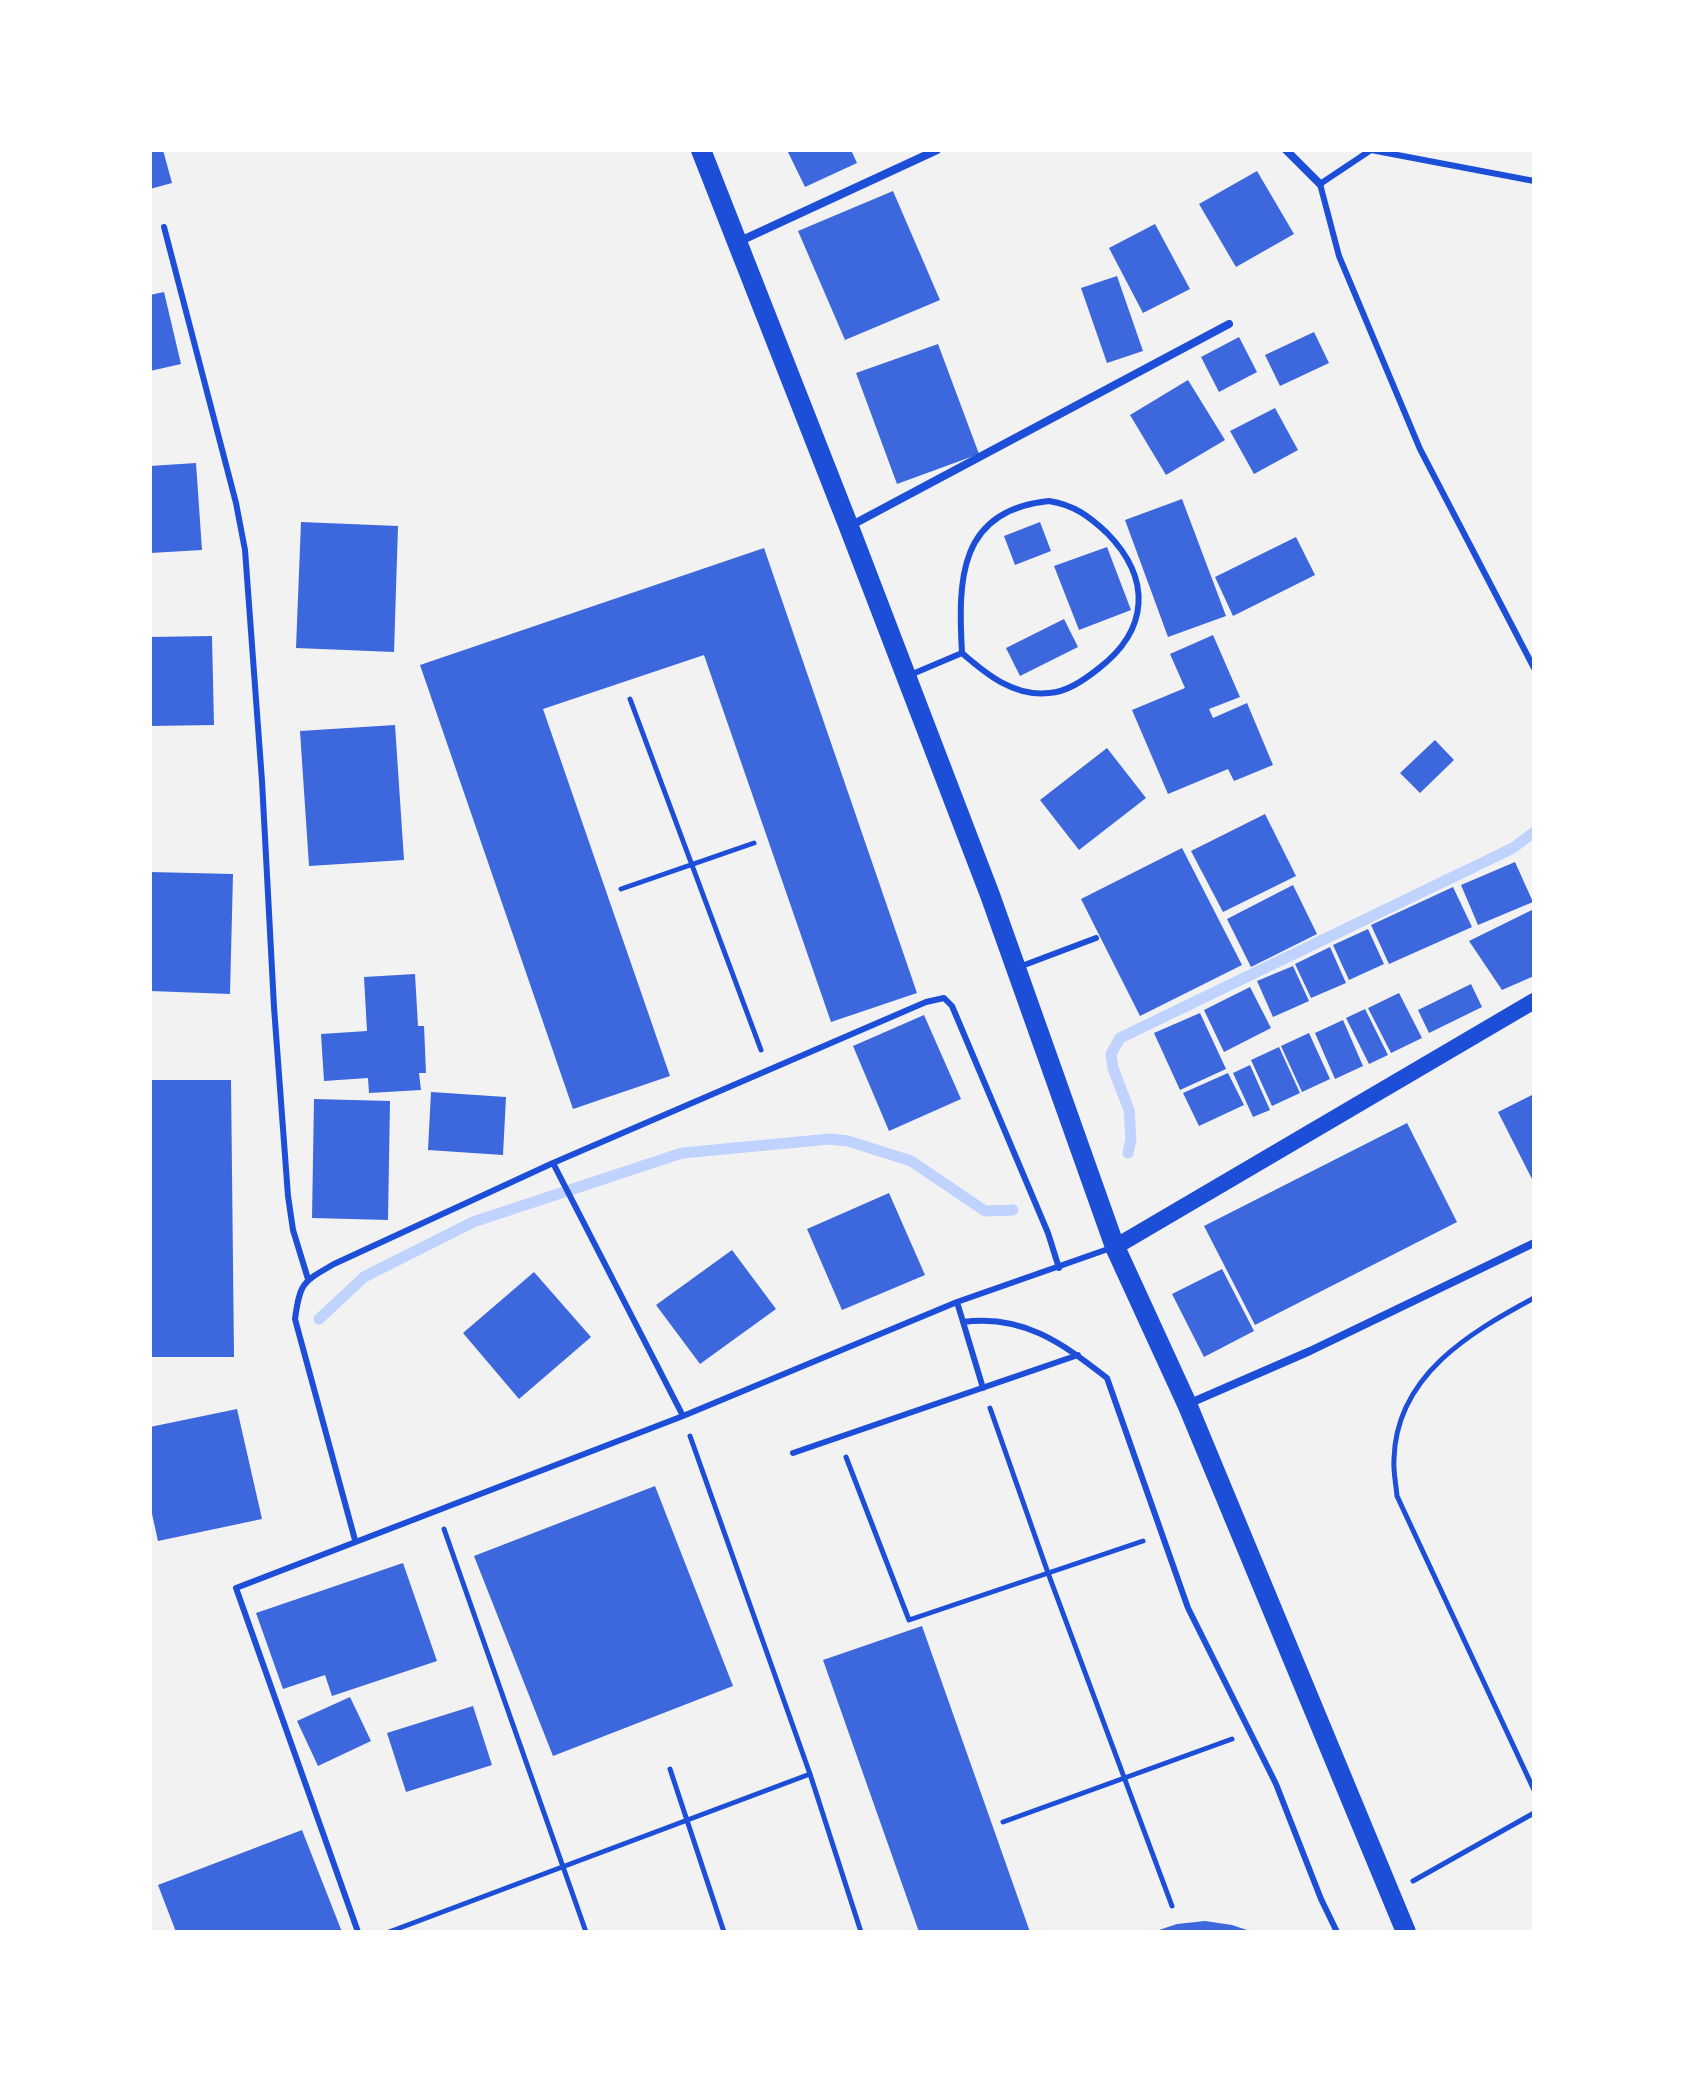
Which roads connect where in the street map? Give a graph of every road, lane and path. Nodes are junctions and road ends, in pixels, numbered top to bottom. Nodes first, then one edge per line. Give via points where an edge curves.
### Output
1 (701, 150) edge
2 (937, 150) edge
3 (1286, 150) edge
4 (1371, 150) edge
5 (1534, 181) edge
6 (1320, 184) junction
7 (164, 227) dead end
8 (737, 242) junction
9 (1229, 324) dead end
10 (849, 527) junction
11 (962, 653) junction
12 (1534, 668) edge
13 (906, 677) junction
14 (630, 699) dead end
15 (754, 843) dead end
16 (691, 865) junction
17 (621, 889) dead end
18 (1096, 938) dead end
19 (1016, 968) junction
20 (1534, 1001) edge
21 (768, 1070) junction
22 (553, 1163) junction
23 (1534, 1243) edge
24 (1115, 1247) junction
25 (1059, 1268) junction
26 (308, 1279) junction
27 (1534, 1298) edge
28 (957, 1302) junction
29 (963, 1322) junction
30 (1078, 1355) junction
31 (983, 1388) junction
32 (1187, 1404) junction
33 (683, 1416) junction
34 (838, 1437) junction
35 (793, 1453) dead end
36 (437, 1510) junction
37 (1163, 1535) junction
38 (355, 1540) junction
39 (1048, 1573) junction
40 (1250, 1733) junction
41 (670, 1769) dead end
42 (810, 1774) junction
43 (1124, 1777) junction
44 (1534, 1790) edge
45 (1534, 1813) edge
46 (687, 1822) junction
47 (1003, 1822) dead end
48 (562, 1867) junction
49 (1390, 1894) junction
50 (1172, 1906) dead end
51 (358, 1932) edge
52 (389, 1932) edge
53 (586, 1932) edge
54 (724, 1932) edge
55 (861, 1932) edge
56 (1337, 1932) edge
57 (1406, 1932) edge

1 - 8 main road
2 - 8 street
3 - 6 street
4 - 5 lane
4 - 6 lane
6 - 12 lane via 1339,256 1420,449
7 - 26 lane via 245,550 288,1196
8 - 10 main road
9 - 10 street
10 - 13 main road
11 - 11 lane via 965,561 979,535 1008,512 1030,503 1068,504 1100,527 1132,568 1138,586 1134,628 1110,660 1070,687 1049,693 1008,687
11 - 13 lane
13 - 19 main road
14 - 16 path
15 - 16 path
16 - 17 path
16 - 21 path
18 - 19 lane
19 - 24 main road
20 - 24 main road
21 - 22 lane
21 - 25 lane via 944,998 952,1006
22 - 26 lane
22 - 33 lane
23 - 32 street
24 - 25 lane
24 - 32 main road
25 - 28 lane
26 - 38 lane via 299,1292 295,1319
27 - 44 path via 1483,1326 1438,1361 1400,1418 1393,1459 1397,1496
28 - 29 lane
28 - 33 lane
29 - 30 lane via 983,1319 1040,1331
29 - 31 lane
30 - 31 lane
30 - 37 lane via 1107,1378
31 - 34 lane
31 - 39 path
32 - 49 main road
33 - 36 lane
33 - 42 path
34 - 35 lane
34 - 39 path via 909,1620
36 - 38 lane
36 - 48 path
37 - 39 path
37 - 40 lane via 1188,1608
38 - 51 lane via 236,1588
39 - 43 path
40 - 43 path
40 - 56 lane
41 - 46 path
42 - 46 path
42 - 55 path
43 - 47 path
43 - 50 path
45 - 49 path
46 - 48 path
46 - 54 path
48 - 52 path
48 - 53 path
49 - 57 main road

